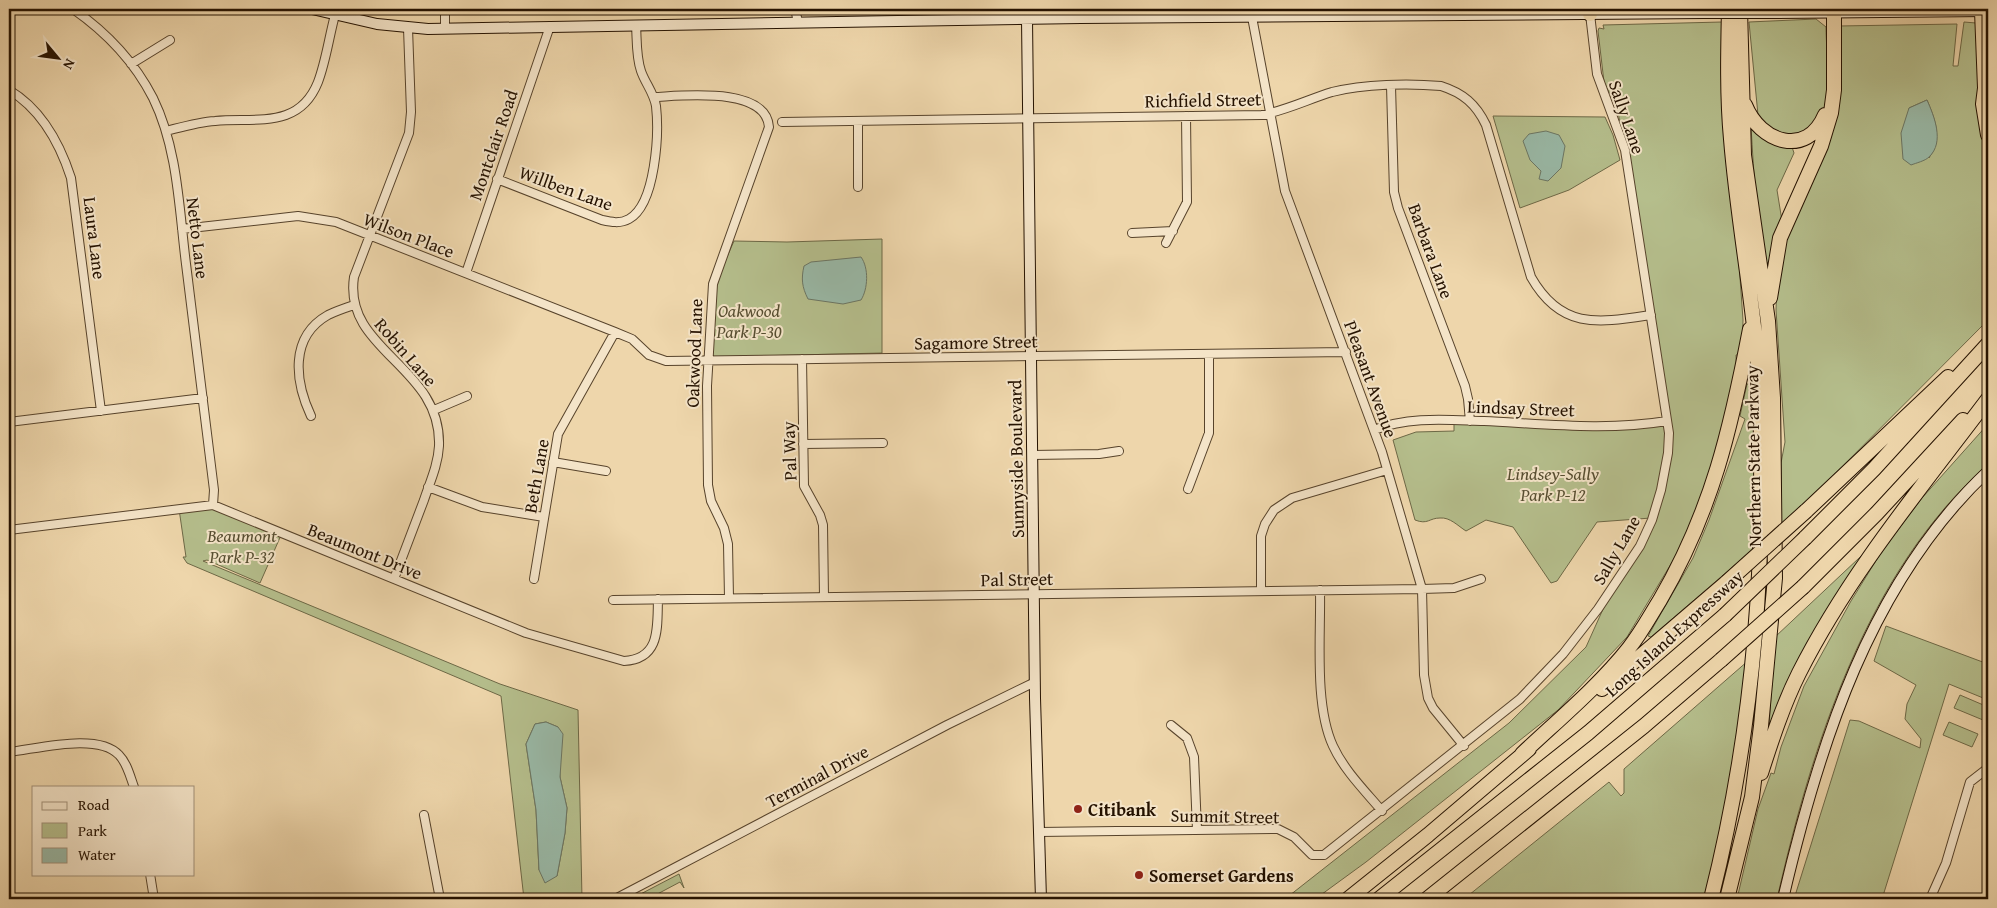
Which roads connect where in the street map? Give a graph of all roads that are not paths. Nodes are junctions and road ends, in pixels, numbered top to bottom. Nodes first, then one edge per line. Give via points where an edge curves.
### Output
1 (73, 9) edge
2 (312, 9) edge
3 (445, 9) edge
4 (795, 9) edge
5 (1729, 9) edge
6 (1740, 9) edge
7 (1590, 11) edge
8 (1985, 11) edge
9 (1351, 12) edge
10 (1832, 12) junction
11 (1080, 14) edge
12 (335, 15) junction
13 (1252, 16) junction
14 (1027, 19) junction
15 (798, 22) junction
16 (636, 25) junction
17 (550, 26) junction
18 (408, 28) junction
19 (445, 28) junction
20 (170, 40) dead end
21 (131, 64) junction
22 (1987, 84) edge
23 (1391, 86) junction
24 (9, 90) edge
25 (654, 97) junction
26 (1742, 98) junction
27 (1272, 113) junction
28 (1186, 116) junction
29 (1027, 118) junction
30 (858, 121) junction
31 (782, 122) dead end
32 (166, 130) junction
33 (1988, 136) edge
34 (497, 179) junction
35 (858, 187) dead end
36 (182, 229) junction
37 (1173, 231) junction
38 (1132, 233) dead end
39 (370, 236) junction
40 (1166, 243) dead end
41 (466, 273) junction
42 (354, 305) junction
43 (1651, 315) junction
44 (1752, 316) junction
45 (1768, 322) junction
46 (615, 332) junction
47 (1988, 338) edge
48 (1988, 344) edge
49 (1346, 352) junction
50 (1209, 354) junction
51 (1031, 356) junction
52 (802, 359) junction
53 (708, 360) junction
54 (1988, 390) edge
55 (467, 396) dead end
56 (202, 398) junction
57 (1988, 400) edge
58 (434, 410) junction
59 (102, 411) junction
60 (311, 416) dead end
61 (1470, 420) junction
62 (1668, 421) junction
63 (9, 422) edge
64 (1374, 430) junction
65 (884, 443) dead end
66 (803, 444) junction
67 (1119, 452) dead end
68 (1032, 455) junction
69 (553, 462) junction
70 (1387, 470) junction
71 (606, 471) dead end
72 (1988, 471) edge
73 (428, 487) junction
74 (1188, 489) dead end
75 (213, 505) junction
76 (544, 517) junction
77 (9, 530) edge
78 (394, 578) junction
79 (534, 579) dead end
80 (1481, 579) dead end
81 (1422, 589) junction
82 (1320, 590) junction
83 (1261, 591) junction
84 (1034, 594) junction
85 (824, 597) junction
86 (729, 598) junction
87 (658, 599) junction
88 (613, 600) dead end
89 (1035, 682) junction
90 (1171, 725) dead end
91 (1464, 746) junction
92 (9, 752) edge
93 (1522, 754) junction
94 (1988, 768) edge
95 (134, 786) edge
96 (1752, 796) junction
97 (1382, 810) junction
98 (424, 815) dead end
99 (1528, 820) junction
100 (1197, 830) junction
101 (1039, 832) junction
102 (1312, 855) joint
103 (150, 876) edge
104 (154, 899) edge
105 (440, 899) edge
106 (615, 899) edge
107 (1041, 899) edge
108 (1348, 899) edge
109 (1379, 899) edge
110 (1427, 899) edge
111 (1440, 899) edge
112 (1711, 899) edge
113 (1727, 899) edge
114 (1783, 899) edge
115 (1930, 899) edge

1 - 21 street, Netto Lane via 103,32
2 - 12 main road
3 - 19 street
4 - 15 street
5 - 44 highway, Northern State Parkway via 1731,140
6 - 26 highway, Northern State Parkway
7 - 9 main road
7 - 10 main road, bridge
7 - 43 street, Sally Lane via 1597,74 1625,150
8 - 10 main road
8 - 22 highway
9 - 13 main road
10 - 26 highway via 1827,111 1816,130 1799,140 1773,138 1756,126
10 - 45 highway via 1834,90 1831,113 1822,146 1780,238 1771,282
11 - 13 main road
11 - 14 main road
12 - 18 main road
12 - 32 street via 318,82 308,99 297,109 270,120 216,121
13 - 27 street, Pleasant Avenue
14 - 15 main road
14 - 29 main road, Sunnyside Boulevard
15 - 16 main road
16 - 17 main road
16 - 25 street, Willben Lane via 641,73
17 - 19 main road
17 - 34 street, Montclair Road
18 - 19 main road
18 - 39 street, Robin Lane via 409,133
20 - 21 street
21 - 32 street, Netto Lane via 153,98
22 - 33 highway via 1983,104
23 - 27 street, Richfield Street via 1365,86 1333,92
23 - 43 street, Richfield Street via 1441,86 1463,95 1478,110 1486,125 1531,277 1540,294 1552,306 1573,318 1592,322
23 - 61 street, Barbara Lane via 1394,192 1465,386
24 - 59 street, Laura Lane via 39,117 52,134 71,178
25 - 34 street, Willben Lane via 653,173 643,202 628,219 616,222 602,220
25 - 53 street, Oakwood Lane via 708,96 747,101 766,115 769,127 713,284
26 - 45 highway, Northern State Parkway via 1744,155
27 - 28 street, Richfield Street
27 - 49 street, Pleasant Avenue via 1285,191
28 - 29 street, Richfield Street
28 - 37 street via 1187,202
29 - 30 street, Richfield Street
29 - 51 main road, Sunnyside Boulevard
30 - 31 street, Richfield Street
30 - 35 street
32 - 36 street, Netto Lane via 174,163
34 - 41 street, Montclair Road
36 - 39 street, Wilson Place via 298,216 336,222
36 - 56 street, Netto Lane
37 - 38 street
37 - 40 street
39 - 41 street, Wilson Place
39 - 42 street, Robin Lane via 354,277
41 - 46 street, Wilson Place
42 - 58 street, Robin Lane via 362,326 422,388
42 - 60 street via 317,323 303,344 297,372
43 - 62 street, Sally Lane
44 - 93 highway via 1730,428 1689,546 1624,654
44 - 112 highway, Northern State Parkway via 1760,402 1762,505 1758,619 1741,761
45 - 96 highway, Northern State Parkway via 1773,398 1775,578
46 - 53 street, Sagamore Street via 632,339 658,359 678,362
46 - 69 street, Beth Lane via 558,434
47 - 93 highway, bridge via 1727,582
48 - 109 highway, Long Island Expressway, bridge via 1874,469 1725,615 1588,733
49 - 50 street, Sagamore Street
49 - 64 street, Pleasant Avenue
50 - 51 street, Sagamore Street
50 - 74 street via 1209,433
51 - 52 street, Sagamore Street
51 - 68 main road, Sunnyside Boulevard
52 - 53 street, Sagamore Street
52 - 66 street, Pal Way
53 - 86 street, Oakwood Lane via 708,485 728,544
54 - 99 highway, bridge via 1877,513 1803,587 1721,660
55 - 58 street
56 - 59 street
56 - 75 street, Netto Lane via 214,490
57 - 96 highway via 1885,534 1823,628 1798,674
58 - 73 street, Robin Lane via 439,445 436,467
59 - 63 street
61 - 62 street, Lindsay Street via 1623,427
61 - 64 street, Lindsay Street via 1410,421
62 - 91 street, Sally Lane via 1665,473 1656,507 1640,546 1598,610 1563,654 1520,699
64 - 70 street, Pleasant Avenue
65 - 66 street
66 - 85 street, Pal Way via 804,486 823,525
67 - 68 street
68 - 84 main road, Sunnyside Boulevard
69 - 71 street
69 - 76 street, Beth Lane
70 - 81 street, Pleasant Avenue
70 - 83 street via 1292,498 1274,510 1261,536
72 - 114 main road via 1959,499 1928,540 1876,624 1821,759 1800,826
73 - 76 street via 482,507
73 - 78 street, Robin Lane
75 - 77 street, Beaumont Drive
75 - 78 street, Beaumont Drive
76 - 79 street, Beth Lane
78 - 87 street, Beaumont Drive via 526,633 624,661 643,656 654,643
80 - 81 street, Pal Street via 1454,588
81 - 82 street, Pal Street
81 - 91 street, Pleasant Avenue via 1425,689 1433,708
82 - 83 street, Pal Street
82 - 97 street via 1322,702 1326,730 1343,763
83 - 84 street, Pal Street
84 - 85 street, Pal Street
84 - 89 main road, Sunnyside Boulevard
85 - 86 street, Pal Street
86 - 87 street, Pal Street
87 - 88 street, Pal Street
89 - 101 main road, Sunnyside Boulevard
89 - 106 street, Terminal Drive
90 - 100 street via 1187,738 1194,757
91 - 97 street, Sally Lane
92 - 95 street via 88,742 104,745 120,755
93 - 108 highway
94 - 115 street via 1970,782 1946,863
96 - 113 highway, Northern State Parkway
97 - 102 street, Sally Lane via 1332,850 1324,855
98 - 105 street
99 - 110 highway
99 - 111 highway
100 - 101 street, Summit Street
100 - 102 street, Summit Street via 1278,829 1294,837
101 - 107 main road, Sunnyside Boulevard
103 - 104 street

